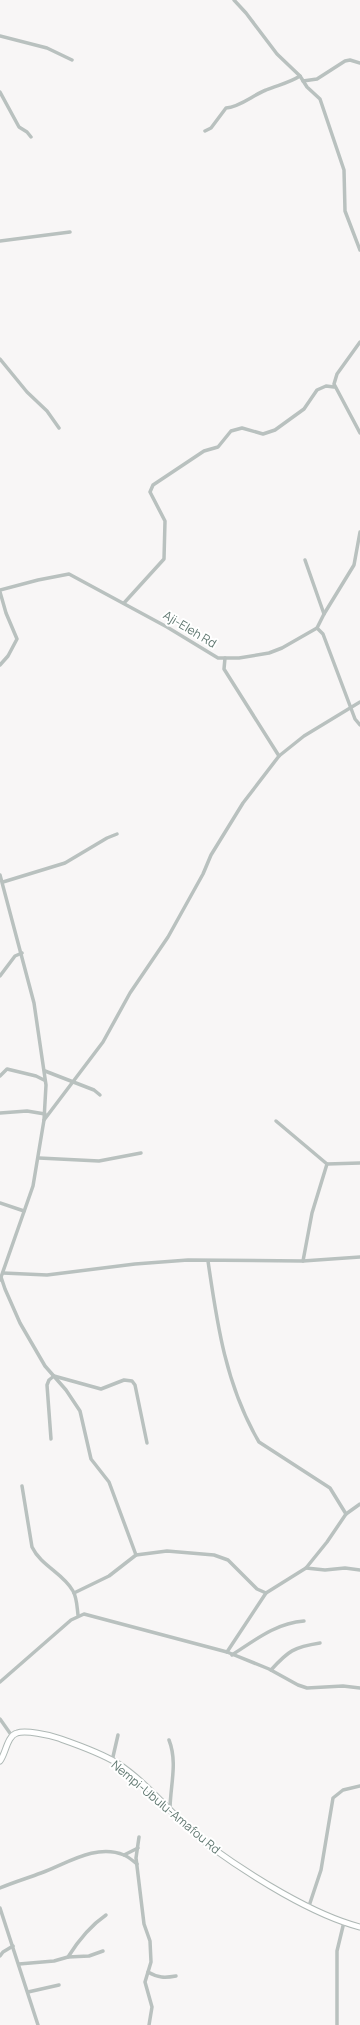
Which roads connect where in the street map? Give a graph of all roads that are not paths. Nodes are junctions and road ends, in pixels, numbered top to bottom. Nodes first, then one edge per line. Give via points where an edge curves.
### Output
1 (234, 0) edge
2 (0, 36) edge
3 (72, 60) dead end
4 (360, 63) edge
5 (300, 76) junction
6 (303, 81) junction
7 (0, 92) edge
8 (205, 131) dead end
9 (31, 137) dead end
10 (70, 232) dead end
11 (0, 241) edge
12 (360, 250) edge
13 (360, 342) edge
14 (0, 359) edge
15 (334, 387) junction
16 (59, 428) dead end
17 (360, 433) edge
18 (360, 534) edge
19 (305, 560) dead end
20 (0, 591) edge
21 (124, 603) junction
22 (324, 614) junction
23 (317, 628) junction
24 (225, 658) junction
25 (0, 664) edge
26 (360, 702) edge
27 (351, 706) junction
28 (360, 725) edge
29 (279, 756) junction
30 (117, 834) dead end
31 (0, 875) edge
32 (3, 882) junction
33 (22, 953) junction
34 (0, 976) edge
35 (45, 1071) junction
36 (0, 1076) edge
37 (44, 1080) junction
38 (72, 1083) junction
39 (100, 1095) dead end
40 (0, 1113) edge
41 (45, 1114) junction
42 (44, 1120) junction
43 (276, 1121) dead end
44 (141, 1153) dead end
45 (39, 1158) junction
46 (360, 1163) edge
47 (327, 1164) junction
48 (0, 1203) edge
49 (24, 1211) junction
50 (360, 1257) edge
51 (208, 1261) junction
52 (303, 1262) junction
53 (1, 1276) edge
54 (54, 1376) junction
55 (51, 1439) dead end
56 (147, 1443) dead end
57 (22, 1486) dead end
58 (360, 1504) edge
59 (346, 1514) junction
60 (136, 1555) junction
61 (306, 1568) junction
62 (360, 1570) edge
63 (74, 1593) junction
64 (266, 1593) junction
65 (78, 1615) junction
66 (304, 1621) dead end
67 (320, 1643) dead end
68 (227, 1652) junction
69 (232, 1655) junction
70 (271, 1670) junction
71 (0, 1682) edge
72 (360, 1689) edge
73 (0, 1719) edge
74 (118, 1735) dead end
75 (12, 1736) junction
76 (169, 1740) dead end
77 (0, 1761) edge
78 (112, 1761) junction
79 (360, 1786) edge
80 (170, 1811) junction
81 (139, 1837) dead end
82 (138, 1848) junction
83 (124, 1855) junction
84 (137, 1864) junction
85 (0, 1888) edge
86 (309, 1906) junction
87 (0, 1908) edge
88 (106, 1915) dead end
89 (344, 1922) junction
90 (360, 1927) edge
91 (14, 1946) junction
92 (103, 1950) dead end
93 (0, 1956) edge
94 (68, 1957) junction
95 (19, 1964) junction
96 (148, 1972) junction
97 (176, 1976) dead end
98 (59, 1985) dead end
99 (28, 1992) junction
100 (38, 2025) edge
101 (149, 2025) edge
102 (337, 2025) edge

1 - 5 street via 277,54
2 - 3 street via 47,48
4 - 6 street via 345,60 317,79
5 - 6 street
5 - 8 street via 290,83 266,90 226,108 211,128
6 - 12 street via 320,99 333,135 344,170 345,211
7 - 9 street via 19,127
10 - 11 street
13 - 15 street via 337,374
14 - 16 street
15 - 17 street
15 - 21 street via 326,386 317,390 304,410 275,430 263,434 242,428 231,432 218,447 204,451 153,485 150,492 165,521 164,559
18 - 22 street via 354,565
19 - 22 street
20 - 21 street, Aji-Eleh Rd via 69,574
20 - 25 street via 17,639 8,656
21 - 24 street, Aji-Eleh Rd via 218,658
22 - 23 street
23 - 24 street, Aji-Eleh Rd via 294,642 269,652
23 - 27 street via 323,634
24 - 29 street via 224,669
26 - 27 street
27 - 28 street
27 - 29 street via 304,736
29 - 38 street via 242,803 168,937 130,993 103,1042
30 - 32 street via 65,863
31 - 32 street
32 - 33 street
33 - 34 street via 15,956
33 - 35 street via 34,1003
35 - 37 street
35 - 38 street
36 - 37 street via 7,1069
37 - 41 street
38 - 39 street via 94,1090
38 - 42 street
40 - 41 street via 27,1111
41 - 42 street
42 - 45 street
43 - 47 street
44 - 45 street via 99,1161
45 - 49 street
46 - 47 street
47 - 52 street via 312,1213
48 - 49 street
49 - 53 street
50 - 52 street
51 - 52 street
51 - 53 street via 188,1260 47,1275
51 - 59 street via 218,1332 231,1382 252,1431 259,1442 330,1488
53 - 54 street via 20,1323 45,1366
54 - 55 street via 47,1385
54 - 56 street via 101,1389 124,1380 132,1381
54 - 60 street via 80,1411 91,1459 109,1482
57 - 63 street via 32,1547 36,1556 66,1582
58 - 59 street
59 - 61 street
60 - 63 street via 109,1576
60 - 64 street via 167,1551 214,1555 228,1560 257,1589
61 - 62 street
61 - 64 street
63 - 65 street
64 - 68 street
65 - 68 street via 99,1617
65 - 71 street
66 - 69 street via 276,1627
67 - 70 street via 287,1653
68 - 69 street
69 - 70 street
70 - 72 street via 307,1688 342,1686
73 - 75 street
74 - 78 street
75 - 77 street
75 - 78 street, Nempi-Ubulu-Amafou Rd via 17,1732 47,1735 87,1748
76 - 80 street via 175,1765
78 - 80 street, Nempi-Ubulu-Amafou Rd via 133,1776
79 - 86 street via 343,1790 333,1798 321,1870
80 - 86 street, Nempi-Ubulu-Amafou Rd via 226,1858
81 - 82 street
82 - 83 street
82 - 84 street
83 - 84 street
83 - 85 street via 111,1852 76,1857 40,1874
84 - 96 street via 144,1924 150,1941 151,1962
86 - 89 street, Nempi-Ubulu-Amafou Rd
87 - 91 street
88 - 94 street via 87,1931
89 - 90 street, Nempi-Ubulu-Amafou Rd
89 - 102 street via 337,1951
91 - 93 street
91 - 95 street
92 - 94 street via 89,1956
94 - 95 street
95 - 99 street
96 - 97 street via 156,1977
96 - 101 street via 145,1982 152,2007
98 - 99 street
99 - 100 street

